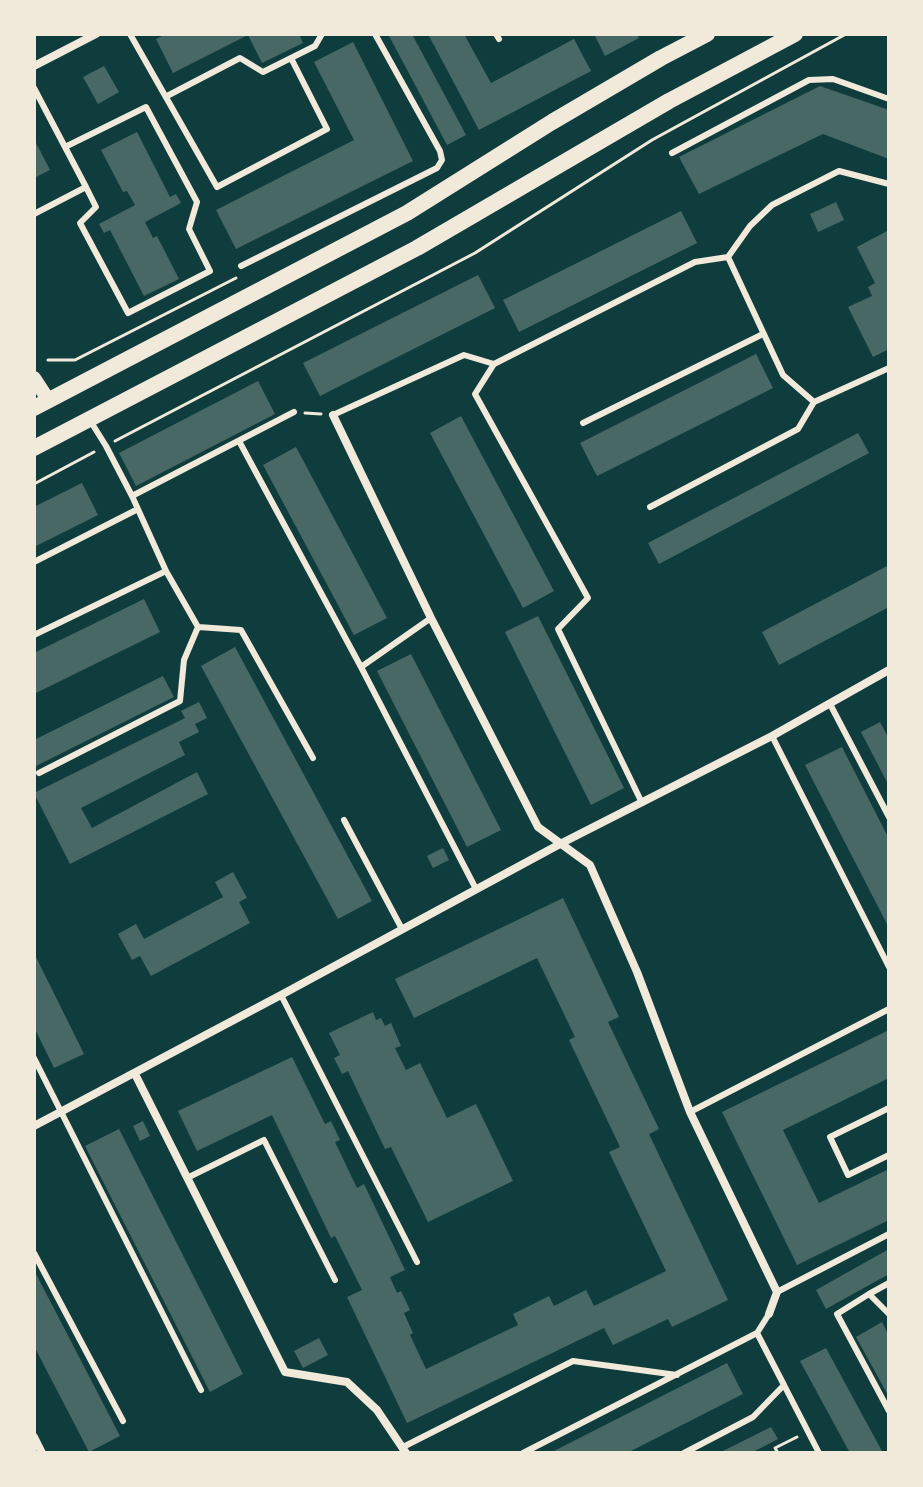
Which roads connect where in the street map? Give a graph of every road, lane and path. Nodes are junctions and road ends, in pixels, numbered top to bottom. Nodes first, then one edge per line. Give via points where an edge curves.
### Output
1 (96, 34) edge
2 (130, 34) edge
3 (322, 34) edge
4 (375, 34) edge
5 (707, 34) edge
6 (795, 34) edge
7 (846, 34) edge
8 (291, 58) junction
9 (34, 66) edge
10 (34, 88) edge
11 (167, 96) junction
12 (889, 99) edge
13 (65, 147) junction
14 (672, 153) dead end
15 (889, 184) edge
16 (86, 187) junction
17 (34, 214) edge
18 (728, 257) junction
19 (241, 266) dead end
20 (763, 334) junction
21 (494, 364) junction
22 (889, 368) edge
23 (34, 378) edge
24 (814, 402) junction
25 (42, 405) edge
26 (294, 412) joint
27 (333, 415) junction
28 (89, 419) junction
29 (583, 423) dead end
30 (239, 441) junction
31 (106, 446) junction
32 (34, 448) edge
33 (34, 484) edge
34 (132, 496) junction
35 (650, 507) dead end
36 (138, 509) junction
37 (34, 562) edge
38 (166, 571) junction
39 (431, 618) junction
40 (198, 627) junction
41 (34, 635) edge
42 (361, 667) junction
43 (889, 670) edge
44 (830, 704) junction
45 (772, 736) junction
46 (313, 758) dead end
47 (39, 773) dead end
48 (642, 803) junction
49 (889, 817) edge
50 (344, 820) dead end
51 (560, 844) junction
52 (476, 889) junction
53 (402, 929) junction
54 (889, 967) edge
55 (281, 995) junction
56 (889, 1009) edge
57 (34, 1058) edge
58 (135, 1074) junction
59 (889, 1108) edge
60 (61, 1112) junction
61 (690, 1112) junction
62 (34, 1126) edge
63 (889, 1155) edge
64 (187, 1178) junction
65 (889, 1234) edge
66 (34, 1253) edge
67 (417, 1262) dead end
68 (335, 1280) dead end
69 (889, 1283) edge
70 (777, 1292) junction
71 (869, 1294) junction
72 (769, 1314) joint
73 (889, 1314) edge
74 (757, 1333) junction
75 (677, 1375) junction
76 (784, 1385) junction
77 (201, 1390) dead end
78 (889, 1411) edge
79 (123, 1421) dead end
80 (808, 1431) junction
81 (34, 1437) edge
82 (404, 1450) edge
83 (42, 1453) edge
84 (523, 1453) edge
85 (684, 1453) edge
86 (778, 1453) edge
87 (819, 1453) edge

1 - 9 street
2 - 11 lane
3 - 8 lane via 315,46
4 - 19 lane via 442,160 437,168
5 - 25 main road via 407,213
6 - 28 main road via 417,248
7 - 31 path via 652,140 475,253
8 - 11 lane via 263,72 240,58
8 - 11 lane via 327,129 217,187
10 - 13 lane
12 - 14 lane via 833,79 809,80
13 - 16 lane
13 - 16 lane via 146,107 197,202 189,229 210,271 128,313 80,223 96,207
15 - 18 lane via 839,171 772,205
16 - 17 lane
18 - 20 lane
18 - 21 lane via 695,262
20 - 24 lane via 783,375
20 - 29 lane
21 - 27 lane via 464,355
21 - 48 lane via 475,394 588,598 558,629
22 - 24 lane
23 - 25 street
24 - 35 lane via 798,429
26 - 27 path
26 - 30 lane
27 - 39 street
28 - 31 lane
28 - 32 main road
30 - 34 lane
30 - 42 lane
31 - 33 path
31 - 34 lane
34 - 36 lane
36 - 37 lane
36 - 38 lane
38 - 40 lane
38 - 41 lane
39 - 42 lane
39 - 51 street via 538,827
40 - 46 lane via 241,630
40 - 47 lane via 184,660 180,701
42 - 52 lane
43 - 44 street
44 - 45 street
44 - 49 lane
45 - 48 street
45 - 54 lane
48 - 51 street
50 - 53 lane
51 - 52 street
51 - 61 street via 590,865
52 - 53 street
53 - 55 street
55 - 58 street
55 - 67 lane
56 - 61 lane
57 - 60 lane
58 - 60 street
58 - 64 street
59 - 63 lane via 830,1137 848,1175
60 - 62 street
60 - 77 lane
61 - 70 street
64 - 68 lane via 264,1140
64 - 82 street via 285,1372 347,1382 377,1410
65 - 70 lane
66 - 79 lane
69 - 71 lane
70 - 72 street
71 - 73 lane
71 - 78 lane via 837,1314
72 - 74 lane
74 - 75 lane
74 - 76 lane
75 - 82 lane via 573,1361
75 - 84 lane
76 - 80 lane
76 - 85 lane via 753,1417
80 - 86 path via 775,1448
80 - 87 lane
81 - 83 street

